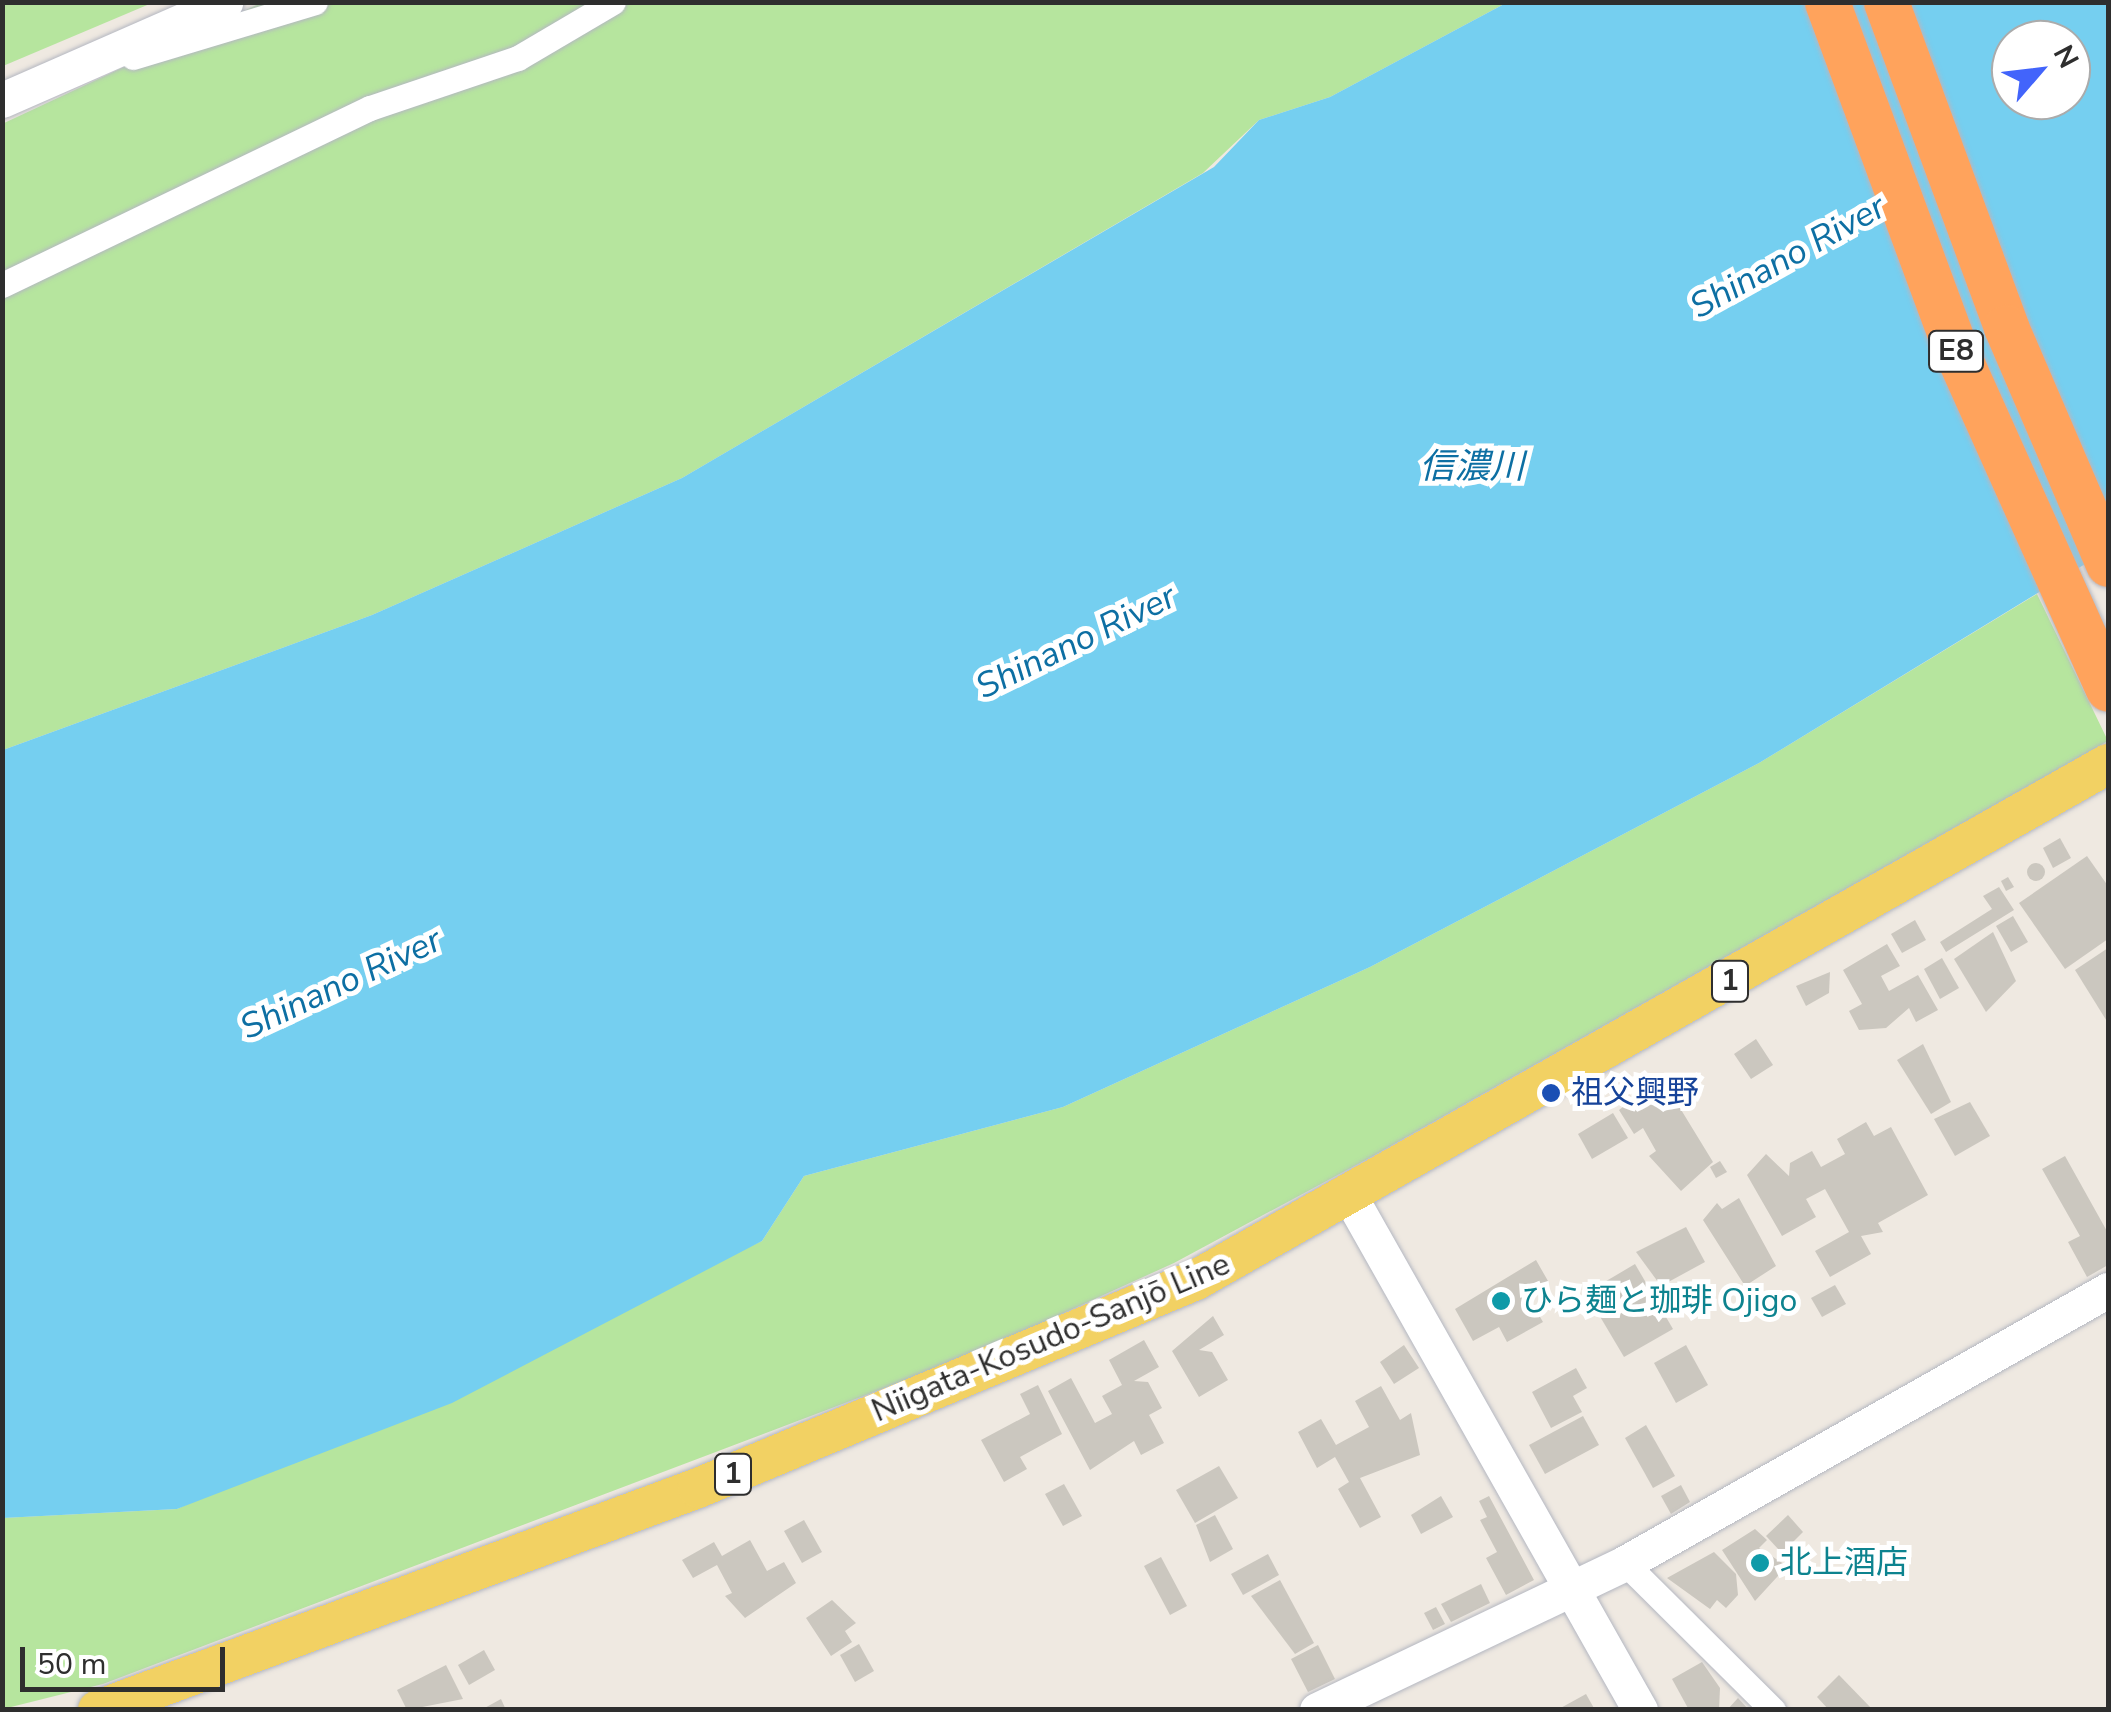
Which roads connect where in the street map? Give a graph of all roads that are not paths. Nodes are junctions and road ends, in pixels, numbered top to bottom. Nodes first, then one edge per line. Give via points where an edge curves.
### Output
1 (226, 2) edge
2 (315, 2) edge
3 (612, 2) edge
4 (1827, 2) edge
5 (1886, 2) edge
6 (65, 73) junction
7 (2, 100) edge
8 (2, 284) edge
9 (2108, 564) edge
10 (2108, 689) edge
11 (2108, 764) edge
12 (1349, 1195) junction
13 (2108, 1290) edge
14 (1625, 1564) junction
15 (1569, 1588) junction
16 (98, 1710) edge
17 (1317, 1710) edge
18 (1640, 1710) edge
19 (1773, 1710) edge

1 - 6 street
2 - 6 street
3 - 8 street via 518,58 370,108
4 - 10 highway, E8 via 1957,353
5 - 9 highway, E8 via 2006,327
6 - 7 street
11 - 12 main road, Niigata-Kosudo-Sanjō Line / 1
12 - 15 street
12 - 16 main road, Niigata-Kosudo-Sanjō Line / 1 via 1196,1280 716,1480
13 - 14 street
14 - 15 street
14 - 19 street
15 - 17 street
15 - 18 street

